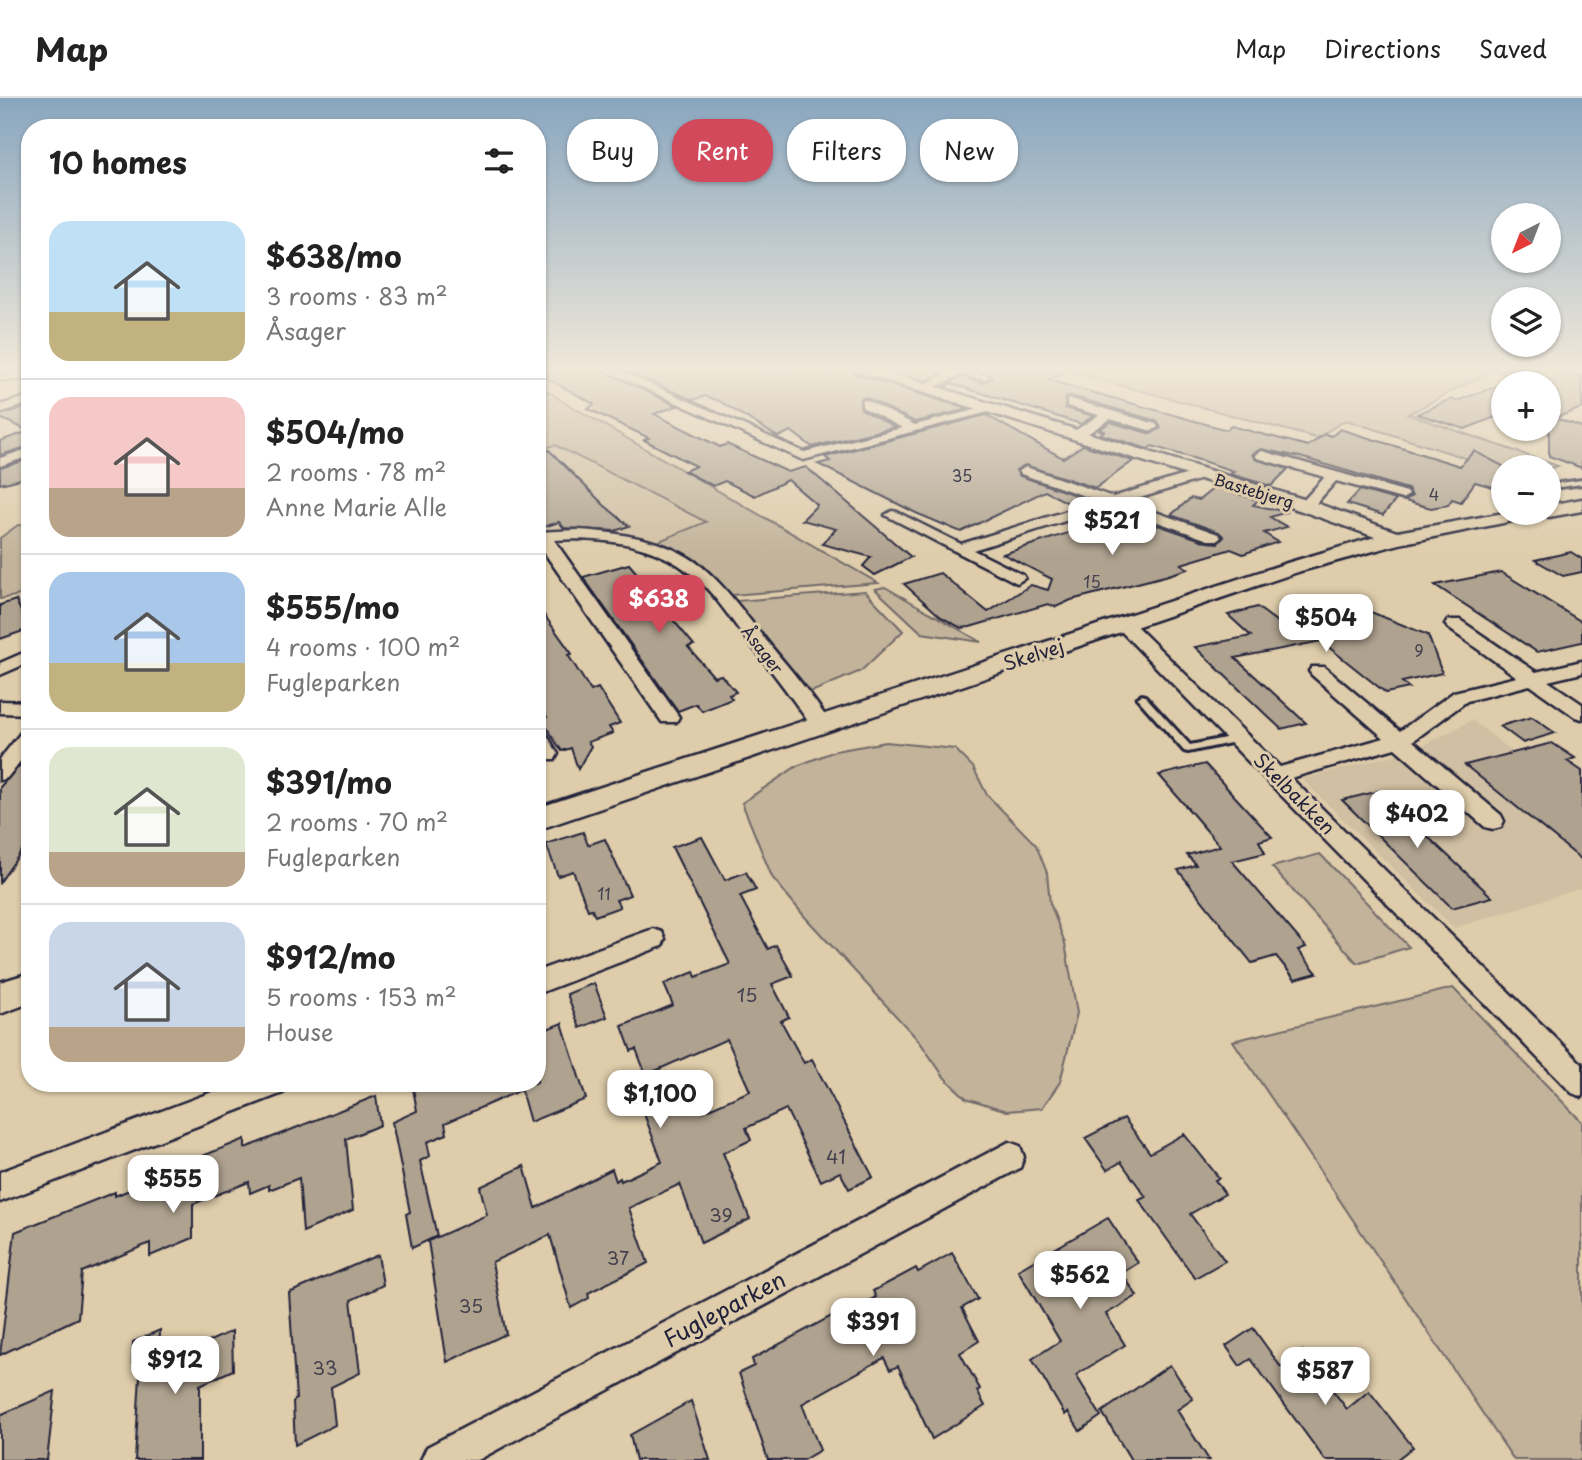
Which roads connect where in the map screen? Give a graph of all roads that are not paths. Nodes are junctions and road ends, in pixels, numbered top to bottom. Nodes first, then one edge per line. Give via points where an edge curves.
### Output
1 (748, 432) edge
2 (903, 432) edge
3 (1066, 432) edge
4 (1082, 432) edge
5 (1077, 435) junction
6 (21, 455) edge
7 (1262, 455) dead end
8 (0, 462) edge
9 (1026, 471) dead end
10 (1203, 474) junction
11 (1334, 475) junction
12 (1582, 482) edge
13 (1561, 485) edge
14 (1402, 495) dead end
15 (1111, 502) junction
16 (1582, 505) edge
17 (1306, 506) junction
18 (1561, 509) edge
19 (892, 515) dead end
20 (1491, 521) edge
21 (546, 537) edge
22 (1213, 537) dead end
23 (1396, 538) junction
24 (546, 545) edge
25 (959, 549) junction
26 (1017, 578) dead end
27 (1124, 624) junction
28 (1454, 624) dead end
29 (21, 660) edge
30 (1582, 667) edge
31 (1, 670) edge
32 (1318, 671) dead end
33 (1532, 679) junction
34 (1142, 698) dead end
35 (0, 707) edge
36 (21, 708) edge
37 (1582, 713) edge
38 (669, 717) dead end
39 (821, 725) junction
40 (1240, 738) junction
41 (1401, 740) junction
42 (21, 746) edge
43 (546, 750) edge
44 (548, 754) dead end
45 (0, 773) edge
46 (1277, 775) junction
47 (546, 816) edge
48 (1493, 821) dead end
49 (653, 939) dead end
50 (546, 980) edge
51 (21, 991) edge
52 (0, 998) edge
53 (1582, 1083) edge
54 (249, 1092) edge
55 (1009, 1157) dead end
56 (0, 1187) edge
57 (440, 1460) edge

1 - 2 street via 803,456
3 - 5 street, Bastebjerg
4 - 5 street
5 - 10 street, Bastebjerg
6 - 8 street
7 - 11 street, Bastebjerg
9 - 15 street
10 - 15 street, Bastebjerg
10 - 17 street, Bastebjerg
11 - 14 street, Bastebjerg
11 - 17 street, Bastebjerg
12 - 13 lane
15 - 22 street
15 - 25 street, Bastebjerg
16 - 18 street
17 - 23 street, Bastebjerg
19 - 25 street
20 - 23 street, Skelvej
21 - 39 street, Åsager via 594,536 630,542 663,551 698,571
23 - 27 street, Skelvej
24 - 38 street, Åsager
25 - 26 street
27 - 39 street, Skelvej
27 - 40 street, Skelbakken
28 - 33 street
29 - 31 street
30 - 33 street
32 - 41 street
33 - 37 street
33 - 41 street via 1461,696
34 - 40 lane via 1188,749
35 - 36 street
39 - 47 street, Skelvej
40 - 46 street, Skelbakken
41 - 46 street
41 - 48 street
42 - 45 street
43 - 44 street
46 - 53 street, Skelbakken
49 - 50 street
51 - 52 street
54 - 56 street
55 - 57 street, Fugleparken

